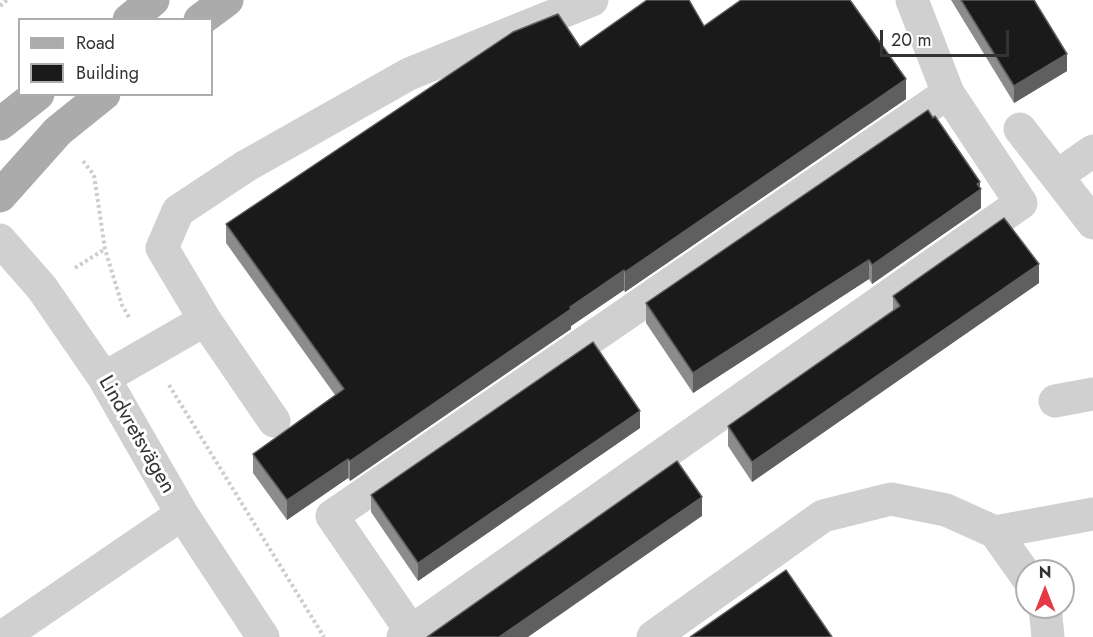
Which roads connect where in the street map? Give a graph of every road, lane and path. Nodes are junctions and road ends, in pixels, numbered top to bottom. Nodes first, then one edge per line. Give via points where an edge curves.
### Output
1 (7, 0) edge
2 (153, 0) edge
3 (227, 0) edge
4 (592, 0) edge
5 (912, 0) edge
6 (0, 6) edge
7 (131, 18) edge
8 (203, 18) edge
9 (948, 93) junction
10 (35, 96) edge
11 (101, 96) edge
12 (0, 124) edge
13 (1020, 129) dead end
14 (1093, 151) edge
15 (1056, 176) junction
16 (0, 196) edge
17 (1093, 223) edge
18 (0, 240) edge
19 (105, 249) dead end
20 (205, 320) junction
21 (148, 351) junction
22 (104, 378) junction
23 (1093, 394) edge
24 (1055, 401) dead end
25 (274, 421) dead end
26 (182, 514) junction
27 (1093, 514) edge
28 (995, 532) junction
29 (1015, 560) edge
30 (1046, 619) edge
31 (407, 634) edge
32 (2, 637) edge
33 (263, 637) edge
34 (324, 637) edge
35 (653, 637) edge
36 (1048, 637) edge

1 - 6 path
2 - 7 main road
3 - 8 main road
4 - 20 street via 409,74 246,166 178,211 162,248
5 - 9 street
9 - 31 street via 1021,203
9 - 31 street via 332,516
10 - 12 main road
11 - 16 main road via 58,130
13 - 15 street
14 - 15 street
15 - 17 street
18 - 22 street, Lindvretsvägen via 42,288
19 - 21 path via 122,305
20 - 21 street
20 - 25 street
21 - 22 street
21 - 34 path
22 - 26 street, Lindvretsvägen
23 - 24 street
26 - 32 street
26 - 33 street, Lindvretsvägen
27 - 28 street
28 - 29 street
28 - 35 street via 946,510 891,499 823,516
30 - 36 street

